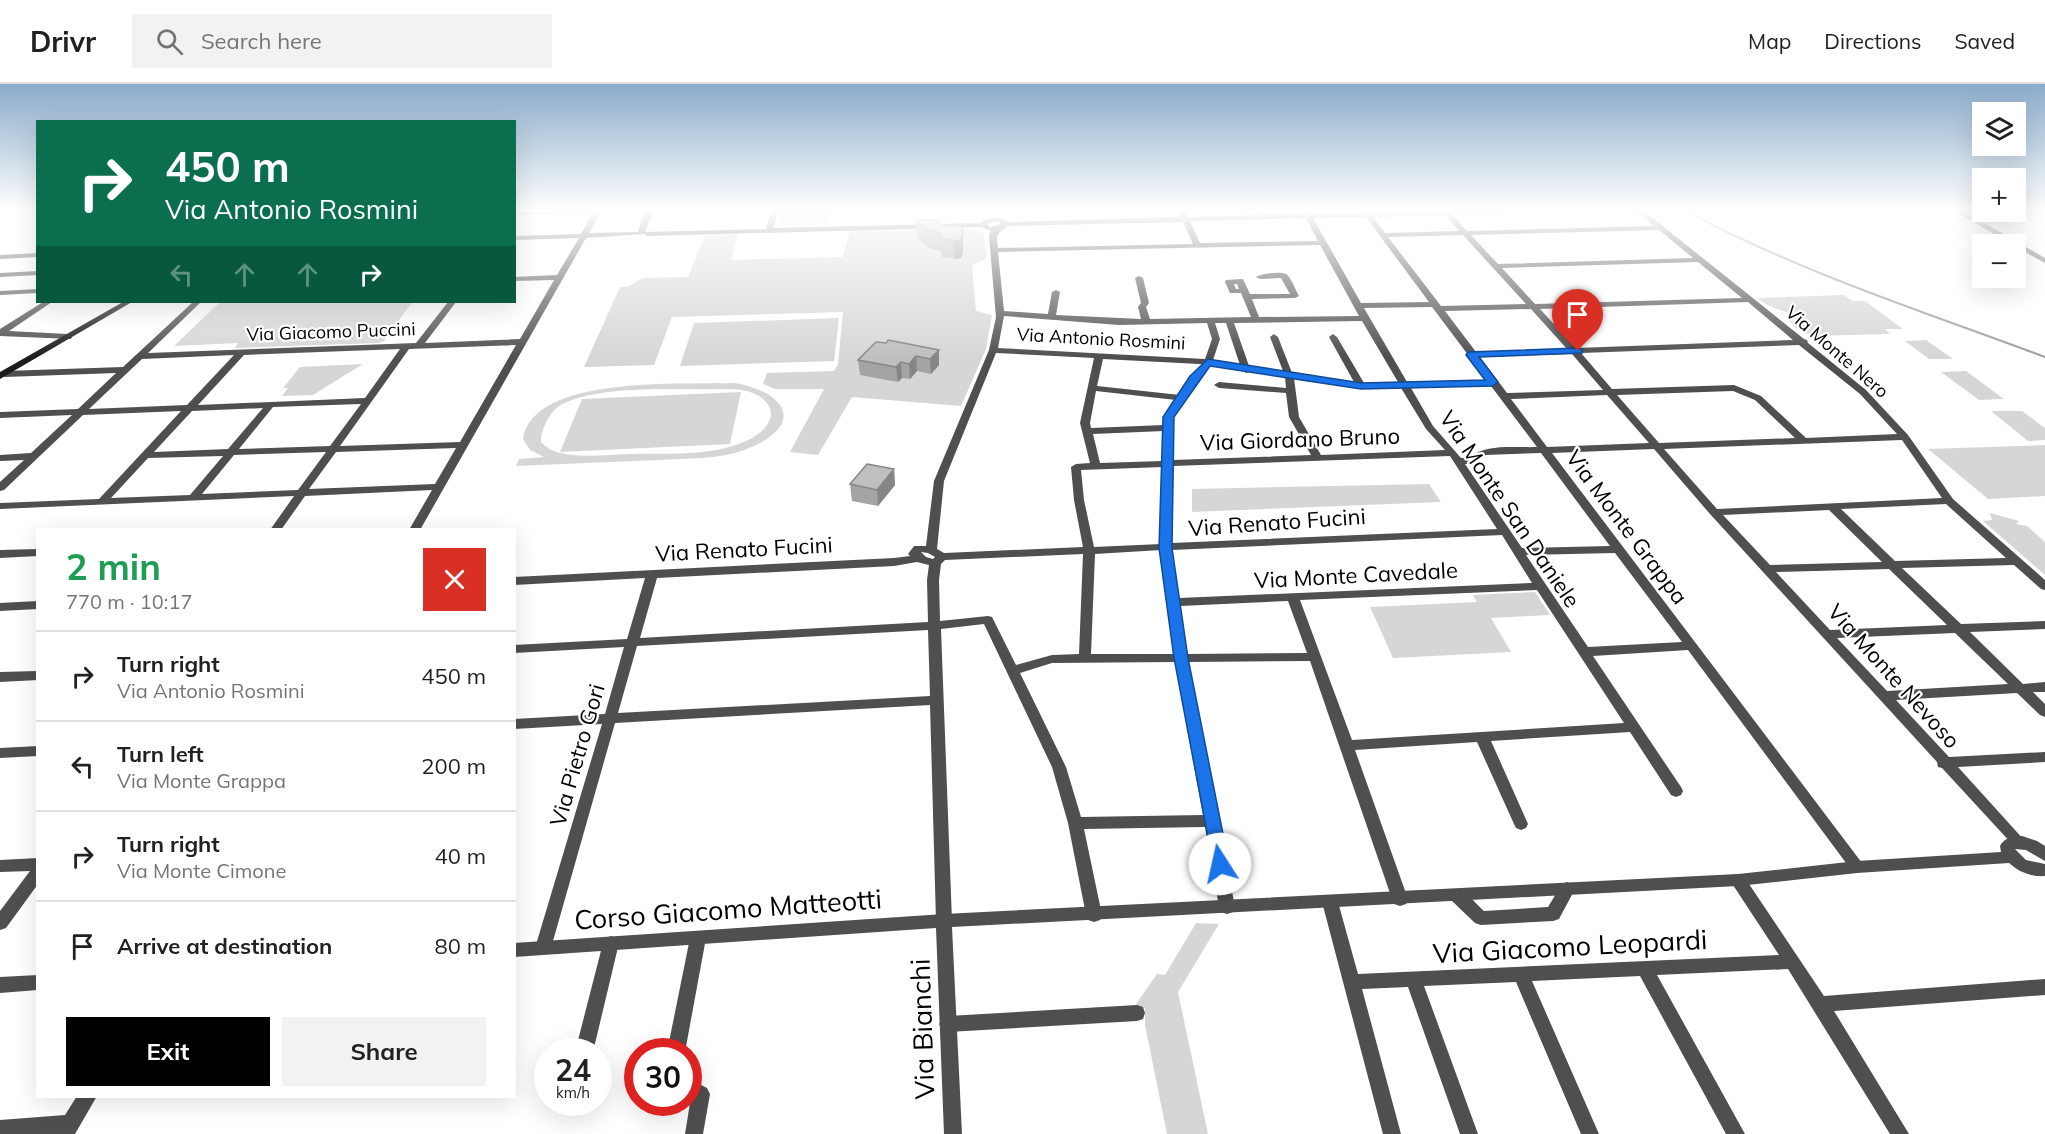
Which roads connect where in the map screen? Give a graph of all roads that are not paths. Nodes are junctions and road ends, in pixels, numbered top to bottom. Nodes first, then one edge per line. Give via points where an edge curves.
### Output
1 (571, 260) edge
2 (996, 260) edge
3 (1333, 260) edge
4 (1402, 260) edge
5 (1490, 260) edge
6 (1699, 260) joint
7 (1495, 266) junction
8 (36, 273) edge
9 (0, 275) edge
10 (561, 277) junction
11 (1260, 277) dead end
12 (1139, 278) dead end
13 (516, 279) edge
14 (36, 291) edge
15 (1056, 292) dead end
16 (0, 293) edge
17 (1749, 300) junction
18 (46, 303) edge
19 (126, 303) edge
20 (196, 303) edge
21 (451, 303) edge
22 (1359, 306) junction
23 (1437, 306) junction
24 (1531, 306) junction
25 (1000, 313) junction
26 (1052, 316) junction
27 (1366, 318) junction
28 (1229, 319) junction
29 (1256, 319) junction
30 (1210, 320) junction
31 (1146, 321) junction
32 (0, 333) edge
33 (68, 337) junction
34 (1333, 337) dead end
35 (1274, 338) dead end
36 (522, 342) junction
37 (1804, 342) junction
38 (420, 345) junction
39 (407, 346) junction
40 (993, 350) junction
41 (1572, 351) junction
42 (242, 352) junction
43 (1472, 355) junction
44 (141, 356) junction
45 (1099, 356) junction
46 (1208, 362) junction
47 (126, 370) junction
48 (1246, 370) junction
49 (2, 375) edge
50 (1289, 376) junction
51 (1493, 382) junction
52 (1219, 385) dead end
53 (1407, 385) junction
54 (1361, 386) junction
55 (1091, 388) junction
56 (1291, 391) junction
57 (1611, 393) junction
58 (1503, 396) junction
59 (1181, 398) junction
60 (367, 401) junction
61 (270, 405) junction
62 (190, 408) junction
63 (79, 413) junction
64 (0, 415) edge
65 (1169, 428) junction
66 (1087, 432) junction
67 (1905, 437) junction
68 (1803, 440) junction
69 (463, 445) junction
70 (1656, 445) junction
71 (333, 449) junction
72 (1544, 449) junction
73 (230, 453) junction
74 (145, 455) junction
75 (34, 456) junction
76 (1456, 457) junction
77 (0, 458) edge
78 (1318, 458) junction
79 (1169, 463) junction
80 (1096, 466) junction
81 (439, 487) junction
82 (0, 488) edge
83 (304, 491) junction
84 (194, 497) junction
85 (103, 500) junction
86 (1949, 501) junction
87 (0, 506) edge
88 (1831, 506) junction
89 (1717, 512) junction
90 (276, 528) edge
91 (415, 528) edge
92 (1506, 532) junction
93 (1166, 548) junction
94 (1618, 549) junction
95 (931, 550) junction
96 (1089, 551) junction
97 (36, 552) edge
98 (1518, 552) junction
99 (0, 554) edge
100 (917, 558) junction
101 (939, 560) junction
102 (2016, 561) junction
103 (1893, 565) junction
104 (1768, 569) junction
105 (652, 574) junction
106 (516, 581) edge
107 (1539, 586) junction
108 (2045, 586) edge
109 (1293, 598) junction
110 (1173, 602) junction
111 (36, 605) edge
112 (0, 607) edge
113 (2045, 625) edge
114 (934, 626) junction
115 (1957, 628) junction
116 (1826, 634) junction
117 (632, 642) junction
118 (1691, 646) junction
119 (516, 649) edge
120 (1584, 652) junction
121 (1315, 657) junction
122 (1085, 658) junction
123 (1181, 658) junction
124 (1012, 671) junction
125 (36, 675) edge
126 (0, 677) edge
127 (2045, 687) edge
128 (2020, 688) junction
129 (1883, 696) junction
130 (936, 700) junction
131 (2045, 712) edge
132 (609, 719) junction
133 (516, 724) edge
134 (1635, 727) junction
135 (1482, 737) junction
136 (1347, 745) junction
137 (36, 751) edge
138 (0, 753) edge
139 (2045, 757) edge
140 (1943, 763) junction
141 (1676, 791) dead end
142 (1213, 821) junction
143 (1075, 823) junction
144 (1521, 824) dead end
145 (2018, 841) junction
146 (2045, 855) edge
147 (2012, 857) junction
148 (36, 864) edge
149 (0, 866) edge
150 (1857, 867) junction
151 (2044, 872) edge
152 (36, 874) edge
153 (1738, 880) junction
154 (1567, 889) junction
155 (1455, 896) junction
156 (1400, 899) junction
157 (1330, 902) junction
158 (1227, 907) junction
159 (1094, 915) junction
160 (944, 921) junction
161 (0, 924) edge
162 (698, 938) junction
163 (611, 943) junction
164 (543, 948) junction
165 (516, 950) edge
166 (1791, 962) junction
167 (1645, 969) junction
168 (1521, 974) junction
169 (1413, 979) junction
170 (36, 982) edge
171 (1352, 982) junction
172 (0, 985) edge
173 (2045, 987) edge
174 (1820, 1004) junction
175 (1137, 1013) dead end
176 (948, 1024) junction
177 (587, 1038) edge
178 (679, 1038) edge
179 (87, 1098) edge
180 (697, 1116) edge
181 (0, 1129) edge
182 (67, 1129) edge
183 (694, 1134) edge
184 (953, 1134) edge
185 (1392, 1134) edge
186 (1469, 1134) edge
187 (1590, 1134) edge
188 (1736, 1134) edge
189 (1900, 1134) edge

1 - 10 street
2 - 25 street
3 - 22 street, Via Monte San Daniele
4 - 23 street, Via Monte Grappa
5 - 7 street, Via Monte Nevoso
6 - 7 street
6 - 17 street, Via Monte Nero
7 - 24 street, Via Monte Nevoso
8 - 9 street
10 - 13 street
10 - 36 street
11 - 29 street via 1284,276 1295,296 1245,294
12 - 31 street
14 - 16 street
15 - 26 street
17 - 24 street
17 - 37 street, Via Monte Nero
18 - 32 street
19 - 33 main road
20 - 44 street
21 - 38 street
22 - 23 street
22 - 27 street, Via Monte San Daniele
23 - 24 street
23 - 43 street, Via Monte Grappa
24 - 41 street, Via Monte Nevoso
25 - 26 street
25 - 40 street
26 - 31 street
27 - 29 street
27 - 53 street, Via Monte San Daniele
28 - 29 street
28 - 30 street
28 - 48 street
30 - 31 street
30 - 46 street via 1216,339
32 - 33 street
33 - 49 main road
34 - 54 street
35 - 50 street
36 - 38 street, Via Giacomo Puccini
36 - 69 street
37 - 41 street
37 - 67 street, Via Monte Nero via 1863,392
38 - 39 street, Via Giacomo Puccini
39 - 42 street, Via Giacomo Puccini
39 - 60 street
40 - 45 street, Via Antonio Rosmini
40 - 95 street via 939,481
41 - 43 street
41 - 57 street, Via Monte Nevoso
42 - 44 street, Via Giacomo Puccini
42 - 62 street
43 - 51 street, Via Monte Grappa
44 - 47 street
45 - 46 street, Via Antonio Rosmini
45 - 55 street
46 - 48 street, Via Antonio Rosmini
46 - 59 street
47 - 49 street
47 - 63 street
48 - 50 street, Via Antonio Rosmini
50 - 54 street, Via Antonio Rosmini
50 - 56 street
51 - 53 street, Via Antonio Rosmini
51 - 58 street, Via Monte Grappa
52 - 56 street
53 - 54 street, Via Antonio Rosmini
53 - 76 street, Via Monte San Daniele via 1429,427
55 - 59 street
55 - 66 street
56 - 78 street via 1294,417
57 - 58 street
57 - 68 street via 1734,388 1758,398
57 - 70 street, Via Monte Nevoso
58 - 72 street, Via Monte Grappa
59 - 65 street via 1169,417
60 - 61 street
60 - 71 street
61 - 62 street
61 - 73 street
62 - 63 street
62 - 74 street
63 - 64 street
63 - 75 street
65 - 66 street
65 - 79 street
66 - 80 street
67 - 68 street, Via Giordano Bruno
67 - 86 street, Via Monte Nero
68 - 70 street, Via Giordano Bruno
69 - 71 street
69 - 81 street
70 - 72 street, Via Giordano Bruno
70 - 89 street, Via Monte Nevoso
71 - 73 street
71 - 83 street
72 - 76 street, Via Giordano Bruno via 1486,452 1474,460
72 - 94 street, Via Monte Grappa
73 - 74 street
73 - 84 street
74 - 85 street
75 - 77 street
75 - 82 street
76 - 78 street, Via Giordano Bruno
76 - 92 street, Via Monte San Daniele
78 - 79 street, Via Giordano Bruno
79 - 80 street, Via Giordano Bruno
79 - 93 street
80 - 96 street, Via Giordano Bruno via 1076,467 1078,500
81 - 83 street
81 - 91 street
83 - 84 street
83 - 90 street
84 - 85 street
85 - 87 street
86 - 88 street
86 - 102 street, Via Monte Nero
88 - 89 street
88 - 103 street
89 - 104 street, Via Monte Nevoso
92 - 93 street, Via Renato Fucini
92 - 98 street, Via Monte San Daniele
93 - 96 street, Via Renato Fucini
93 - 110 street
94 - 98 street
94 - 118 street, Via Monte Grappa
95 - 100 street via 918,548 914,554
95 - 101 street
96 - 101 street, Via Renato Fucini
96 - 122 street
97 - 99 street
98 - 107 street, Via Monte San Daniele
100 - 101 street, Via Renato Fucini
100 - 105 street, Via Renato Fucini
101 - 114 street, Via Bianchi
102 - 103 street
102 - 108 street, Via Monte Nero
103 - 104 street
103 - 115 street
104 - 116 street, Via Monte Nevoso
105 - 106 street, Via Renato Fucini
105 - 117 street, Via Pietro Gori
107 - 109 street, Via Monte Cavedale
107 - 120 street, Via Monte San Daniele
109 - 110 street, Via Monte Cavedale
109 - 121 street
110 - 123 street
111 - 112 street
113 - 115 street
114 - 117 street
114 - 124 street via 988,620
114 - 130 street, Via Bianchi
115 - 116 street
115 - 128 street
116 - 129 street, Via Monte Nevoso
117 - 119 street
117 - 132 street, Via Pietro Gori
118 - 120 street
118 - 150 street, Via Monte Grappa
120 - 134 street, Via Monte San Daniele
121 - 123 street
121 - 136 street
122 - 123 street
122 - 124 street via 1052,658
123 - 142 street
124 - 143 street via 1059,766
125 - 126 street
127 - 128 street
128 - 129 street
128 - 131 street
129 - 140 street, Via Monte Nevoso
130 - 132 street
130 - 160 street, Via Bianchi
132 - 133 street
132 - 164 street, Via Pietro Gori
134 - 135 street
134 - 141 street, Via Monte San Daniele
135 - 136 street
135 - 144 street
136 - 156 street
137 - 138 street
139 - 140 street
140 - 145 street, Via Monte Nevoso
142 - 143 street
142 - 158 street
143 - 159 street
145 - 146 street, Via Monte Nevoso
145 - 147 street via 2007,846
147 - 150 street, Corso Giacomo Matteotti
147 - 151 street via 2028,868
148 - 149 street
150 - 153 street, Corso Giacomo Matteotti
152 - 161 street
153 - 154 street, Corso Giacomo Matteotti
153 - 166 street
154 - 155 street, Corso Giacomo Matteotti
154 - 155 street via 1553,914 1510,918 1481,918
155 - 156 street, Corso Giacomo Matteotti
156 - 157 street, Corso Giacomo Matteotti
157 - 158 street, Corso Giacomo Matteotti
157 - 171 street
158 - 159 street, Corso Giacomo Matteotti
159 - 160 street, Corso Giacomo Matteotti
160 - 162 street, Corso Giacomo Matteotti
160 - 176 street, Via Bianchi
162 - 163 street, Corso Giacomo Matteotti
162 - 178 street
163 - 164 street, Corso Giacomo Matteotti
163 - 177 street
164 - 165 street, Corso Giacomo Matteotti
166 - 167 street, Via Giacomo Leopardi
166 - 174 street
167 - 168 street, Via Giacomo Leopardi
167 - 188 street
168 - 169 street, Via Giacomo Leopardi
168 - 187 street
169 - 171 street, Via Giacomo Leopardi
169 - 186 street
170 - 172 street
171 - 185 street
173 - 174 street
174 - 189 street
175 - 176 street
176 - 184 street, Via Bianchi
179 - 182 street
180 - 183 street
181 - 182 street

